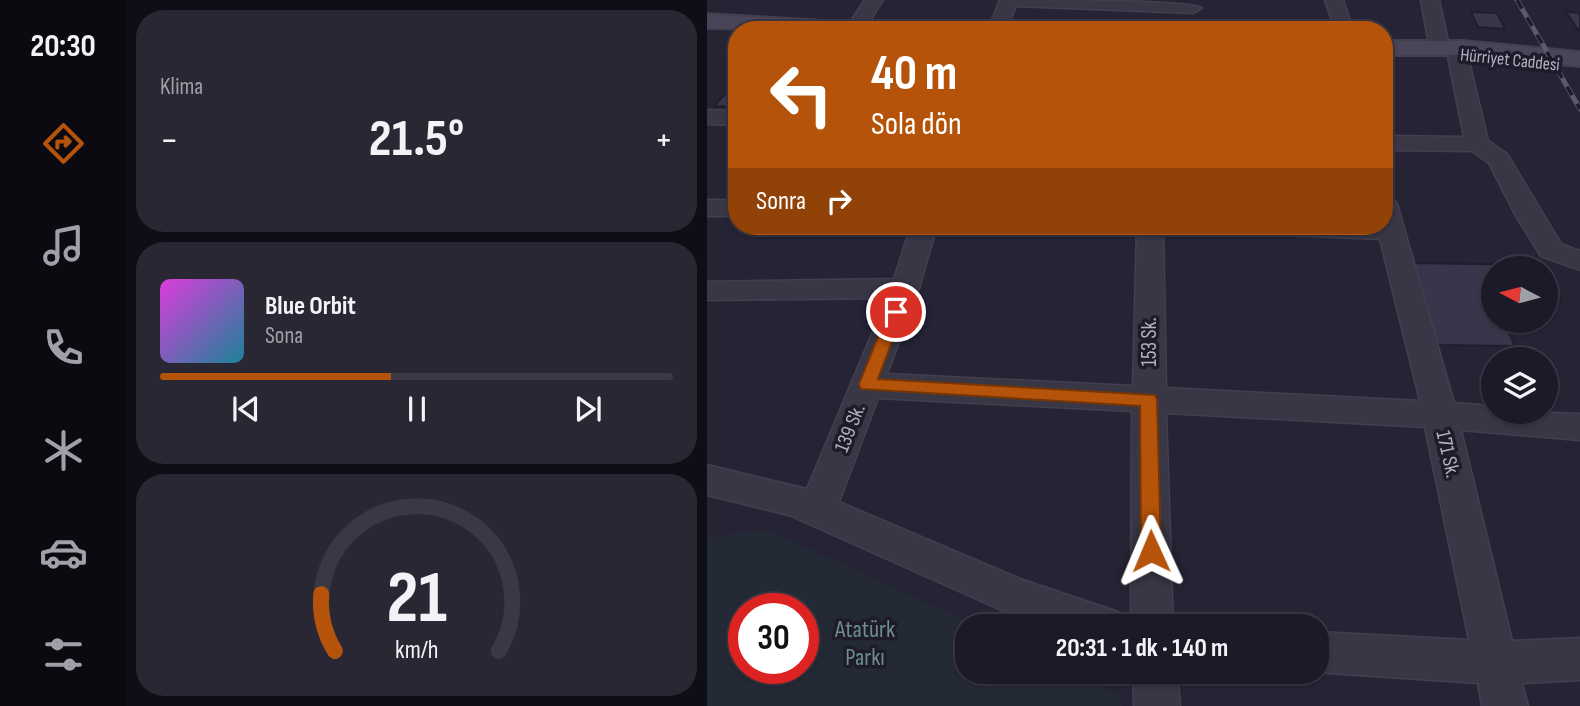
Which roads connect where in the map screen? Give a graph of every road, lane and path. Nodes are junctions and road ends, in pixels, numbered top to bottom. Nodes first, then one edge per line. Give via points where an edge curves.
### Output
1 (874, 0) edge
2 (1009, 0) edge
3 (1334, 0) edge
4 (1430, 0) edge
5 (1192, 4) edge
6 (707, 21) edge
7 (861, 21) edge
8 (1001, 21) edge
9 (1197, 21) edge
10 (1341, 21) edge
11 (728, 22) edge
12 (728, 26) edge
13 (707, 27) edge
14 (1393, 49) edge
15 (1449, 53) junction
16 (1580, 59) edge
17 (1580, 68) edge
18 (707, 117) edge
19 (728, 118) edge
20 (1393, 143) edge
21 (1477, 144) junction
22 (707, 208) edge
23 (728, 208) edge
24 (921, 235) edge
25 (1150, 235) edge
26 (1392, 235) edge
27 (1580, 261) edge
28 (905, 288) junction
29 (707, 291) edge
30 (867, 384) junction
31 (1149, 400) junction
32 (1440, 415) junction
33 (1580, 427) edge
34 (707, 481) edge
35 (817, 510) junction
36 (1067, 614) edge
37 (1152, 614) edge
38 (1329, 654) edge
39 (1580, 659) edge
40 (1495, 663) junction
41 (1156, 684) edge
42 (1157, 706) edge
43 (1505, 706) edge

1 - 7 street
2 - 5 street
2 - 8 street
3 - 10 street
4 - 15 street
5 - 9 street
6 - 11 main road
12 - 13 main road
14 - 15 main road, Hürriyet Caddesi
15 - 16 main road, Hürriyet Caddesi via 1463,48
15 - 17 main road, Hürriyet Caddesi
15 - 21 street
18 - 19 street
20 - 21 street
21 - 27 street via 1499,159 1551,250
22 - 23 street
24 - 28 street, 139 Sk.
25 - 31 street, 153 Sk.
26 - 32 street, 171 Sk.
28 - 29 street
28 - 30 street, 139 Sk.
30 - 31 street
30 - 35 street, 139 Sk.
31 - 32 street
31 - 37 street, 153 Sk.
32 - 33 street
32 - 40 street, 171 Sk.
34 - 35 street
35 - 36 street via 1014,596
38 - 40 street
39 - 40 street
40 - 43 street, 171 Sk.
41 - 42 street

